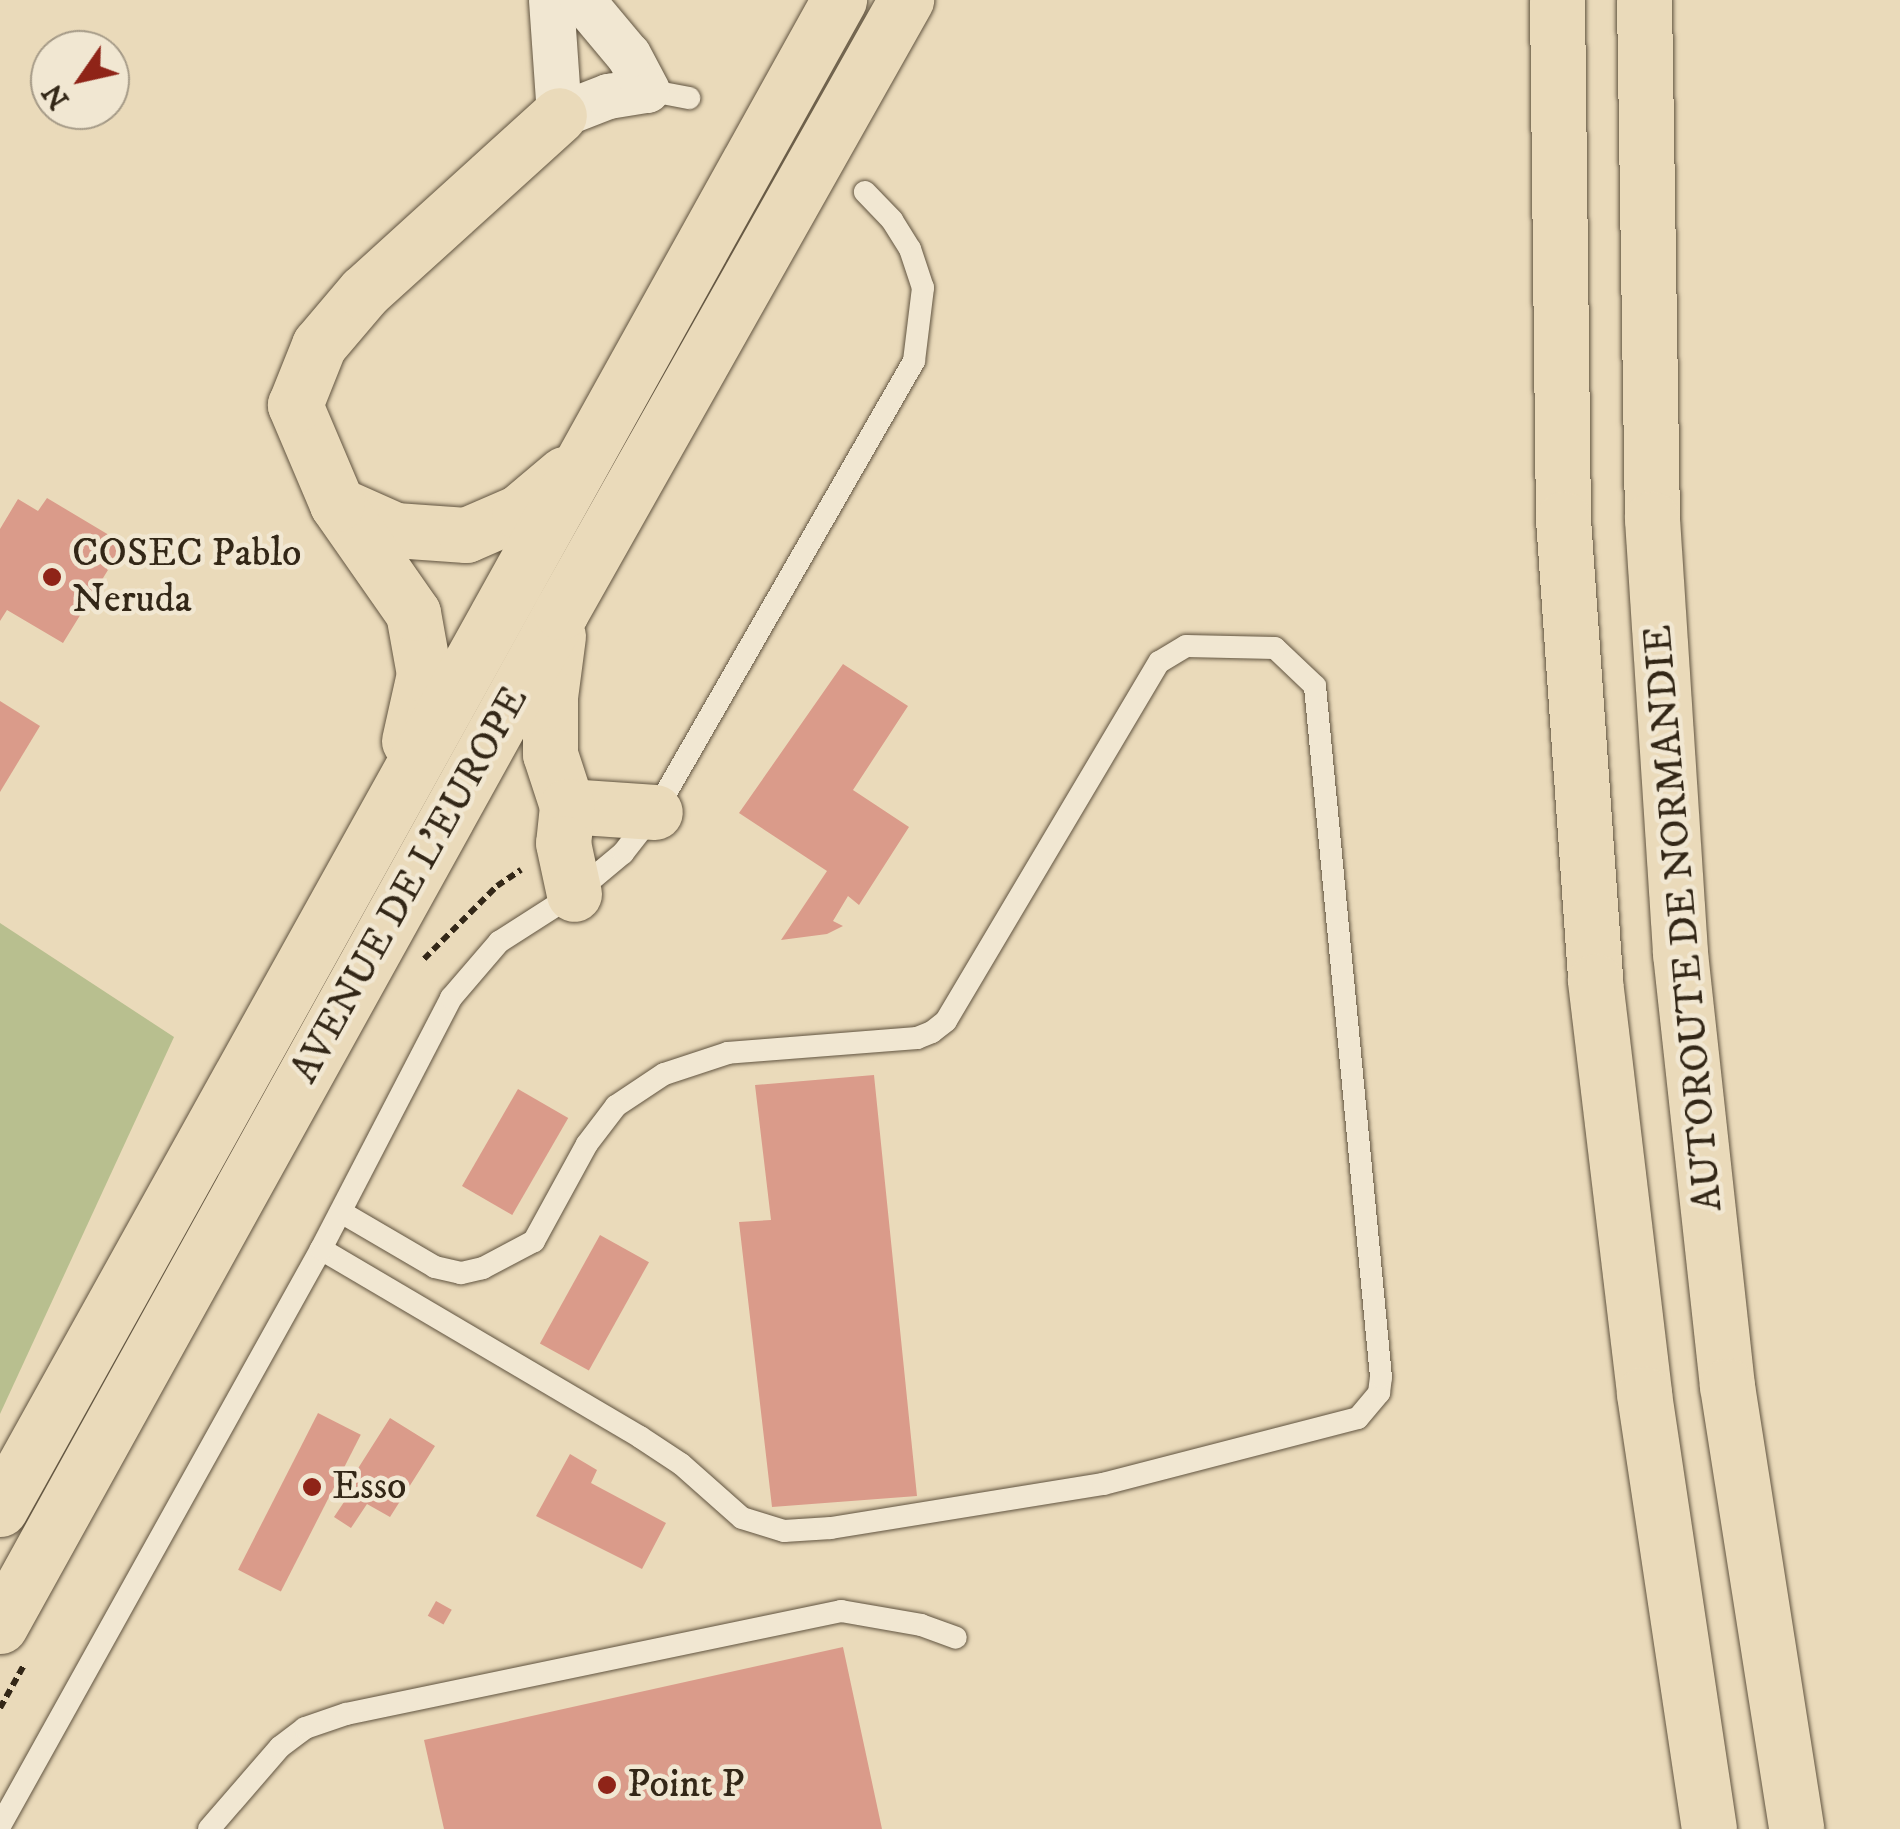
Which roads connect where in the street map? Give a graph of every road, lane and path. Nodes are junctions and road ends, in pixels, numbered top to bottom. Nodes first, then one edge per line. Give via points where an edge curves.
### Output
1 (552, 0) edge
2 (582, 0) edge
3 (839, 0) edge
4 (906, 0) edge
5 (1557, 0) edge
6 (1644, 0) edge
7 (559, 115) junction
8 (865, 192) dead end
9 (583, 458) junction
10 (337, 504) junction
11 (561, 612) junction
12 (404, 778) junction
13 (655, 812) junction
14 (568, 848) junction
15 (412, 972) dead end
16 (341, 1212) junction
17 (321, 1249) junction
18 (0, 1509) edge
19 (956, 1638) dead end
20 (14, 1642) edge
21 (0, 1708) edge
22 (0, 1826) edge
23 (209, 1829) edge
24 (1709, 1829) edge
25 (1796, 1829) edge

1 - 7 street
2 - 7 street via 668,94 608,96
3 - 9 main road, AVENUE DE L'EUROPE
4 - 11 main road, AVENUE DE L'EUROPE
5 - 24 main road via 1564,520 1596,981 1644,1394
6 - 25 main road, AUTOROUTE DE NORMANDIE via 1652,518 1680,953 1727,1386
7 - 10 main road via 364,292 319,345 294,404
8 - 13 lane via 892,220 923,288 914,361
9 - 10 main road via 519,512 466,535 395,530
9 - 12 main road, AVENUE DE L'EUROPE
10 - 12 main road via 413,613 424,674
11 - 14 main road via 550,754
11 - 20 main road, AVENUE DE L'EUROPE
12 - 18 main road, AVENUE DE L'EUROPE
13 - 14 main road
13 - 14 lane via 624,853
14 - 15 path via 497,886
14 - 16 lane via 451,998
16 - 17 lane
16 - 17 lane via 435,1268 483,1268 534,1241 616,1106 664,1074 728,1053 932,1032 946,1022 1159,662 1186,646 1274,648 1314,686 1381,1377 1379,1393 1358,1418 1103,1484 831,1528 766,1528 742,1518 640,1436
17 - 22 lane
19 - 23 lane via 921,1624 840,1612 346,1714 306,1728 280,1747
20 - 21 path

